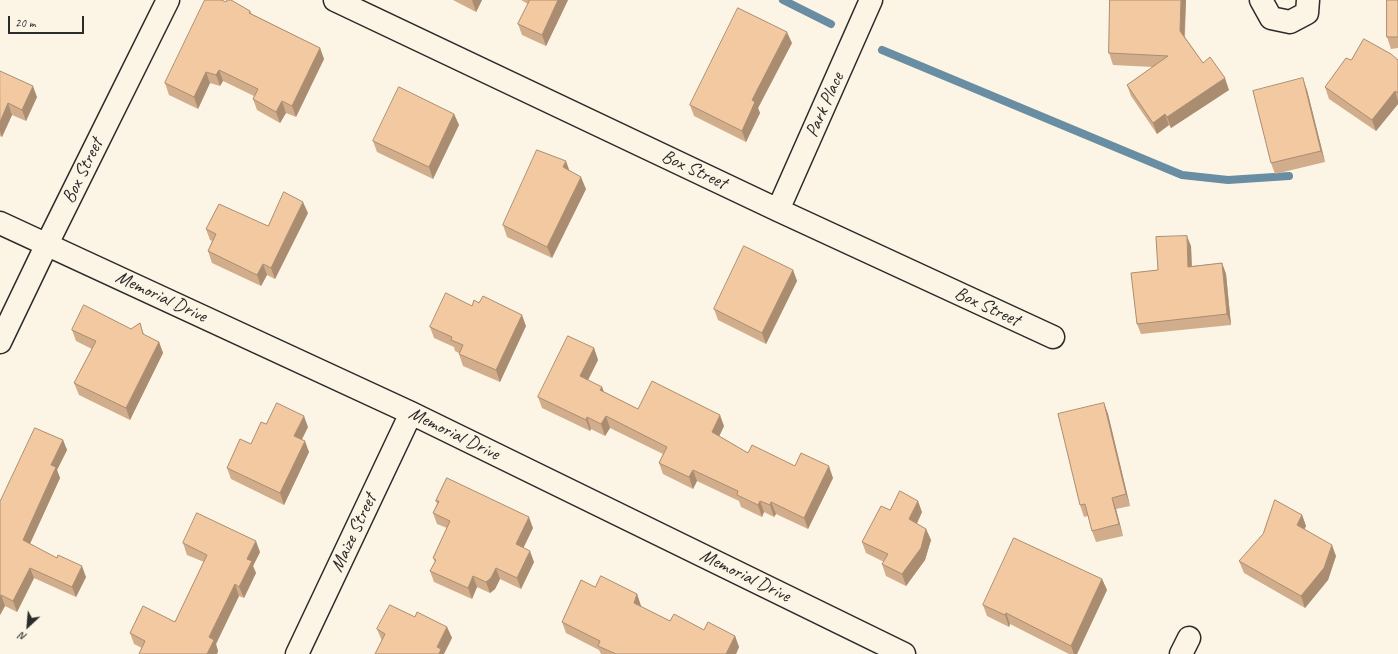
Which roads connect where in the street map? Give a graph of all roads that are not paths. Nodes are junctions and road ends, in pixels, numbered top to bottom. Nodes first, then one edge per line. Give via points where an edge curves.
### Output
1 (168, 0) edge
2 (335, 0) edge
3 (871, 0) edge
4 (1261, 0) edge
5 (1308, 0) edge
6 (778, 210) junction
7 (0, 223) edge
8 (47, 244) junction
9 (1053, 337) dead end
10 (0, 342) edge
11 (411, 413) junction
12 (297, 654) edge
13 (904, 654) edge

1 - 8 street, Box Street
2 - 6 street, Box Street
3 - 6 street, Park Place
4 - 5 street via 1271,18 1290,22 1307,13
6 - 9 street, Box Street
7 - 8 street, Memorial Drive
8 - 10 street, Box Street
8 - 11 street, Memorial Drive
11 - 12 street, Maize Street
11 - 13 street, Memorial Drive

